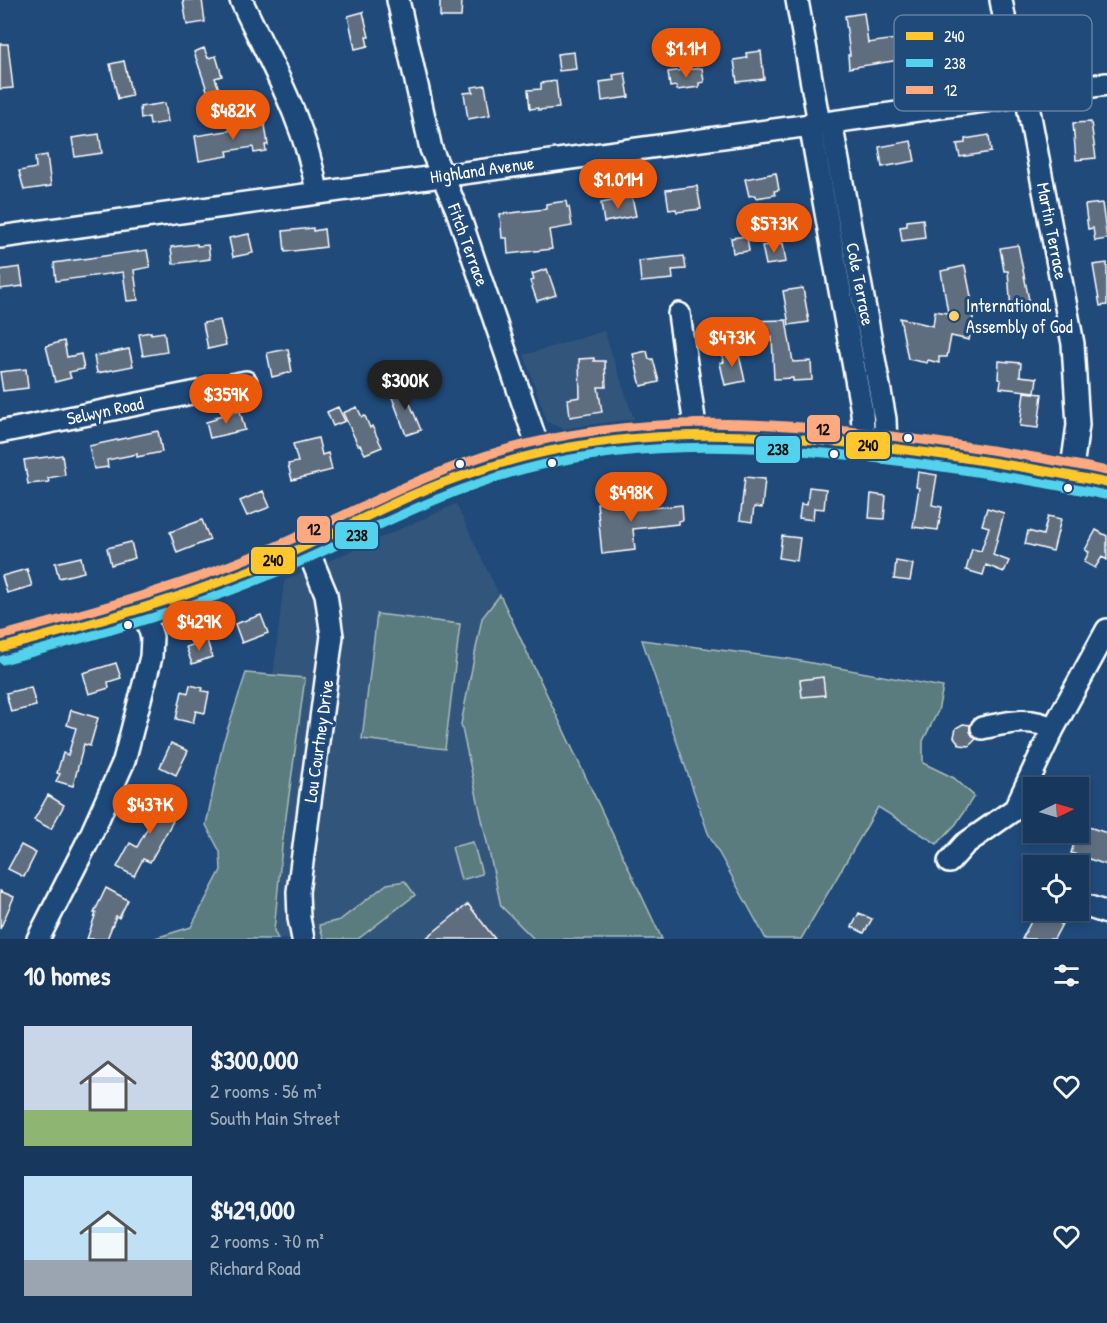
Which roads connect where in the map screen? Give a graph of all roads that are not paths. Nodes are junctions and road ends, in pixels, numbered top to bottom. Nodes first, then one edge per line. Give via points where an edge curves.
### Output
1 (241, 0) edge
2 (398, 0) edge
3 (797, 0) edge
4 (1001, 0) edge
5 (1004, 15) edge
6 (1107, 84) edge
7 (1092, 86) edge
8 (907, 111) edge
9 (1025, 111) edge
10 (820, 123) junction
11 (442, 176) junction
12 (317, 192) junction
13 (0, 237) edge
14 (679, 314) dead end
15 (246, 381) dead end
16 (0, 432) edge
17 (696, 434) junction
18 (875, 446) junction
19 (540, 453) junction
20 (1071, 475) junction
21 (1107, 483) edge
22 (306, 546) junction
23 (143, 609) junction
24 (1107, 630) edge
25 (0, 648) edge
26 (982, 728) dead end
27 (1053, 729) junction
28 (949, 862) dead end
29 (1089, 907) edge
30 (1107, 913) edge
31 (38, 939) edge
32 (303, 939) edge

1 - 12 street via 298,123
2 - 11 street, Fitch Terrace via 431,149
3 - 10 street, Cole Terrace
4 - 5 street, Martin Terrace
6 - 7 street, Highland Avenue
8 - 10 street, Highland Avenue
9 - 20 street, Martin Terrace via 1072,344 1078,425
10 - 11 street, Highland Avenue
10 - 18 street, Cole Terrace via 862,412
11 - 12 street, Highland Avenue
11 - 19 street, Fitch Terrace
12 - 13 street, Highland Avenue
14 - 17 street
15 - 16 street, Selwyn Road
17 - 18 main road via 767,435
17 - 19 main road via 617,440
18 - 20 main road
19 - 22 main road via 436,486
20 - 21 main road
22 - 23 main road via 216,585
22 - 32 street, Lou Courtney Drive via 326,594 332,636 298,892
23 - 25 main road
23 - 31 street via 152,647 128,747 105,806
24 - 27 street
26 - 27 street via 1026,721
27 - 28 street via 1015,808 965,844
29 - 30 street

